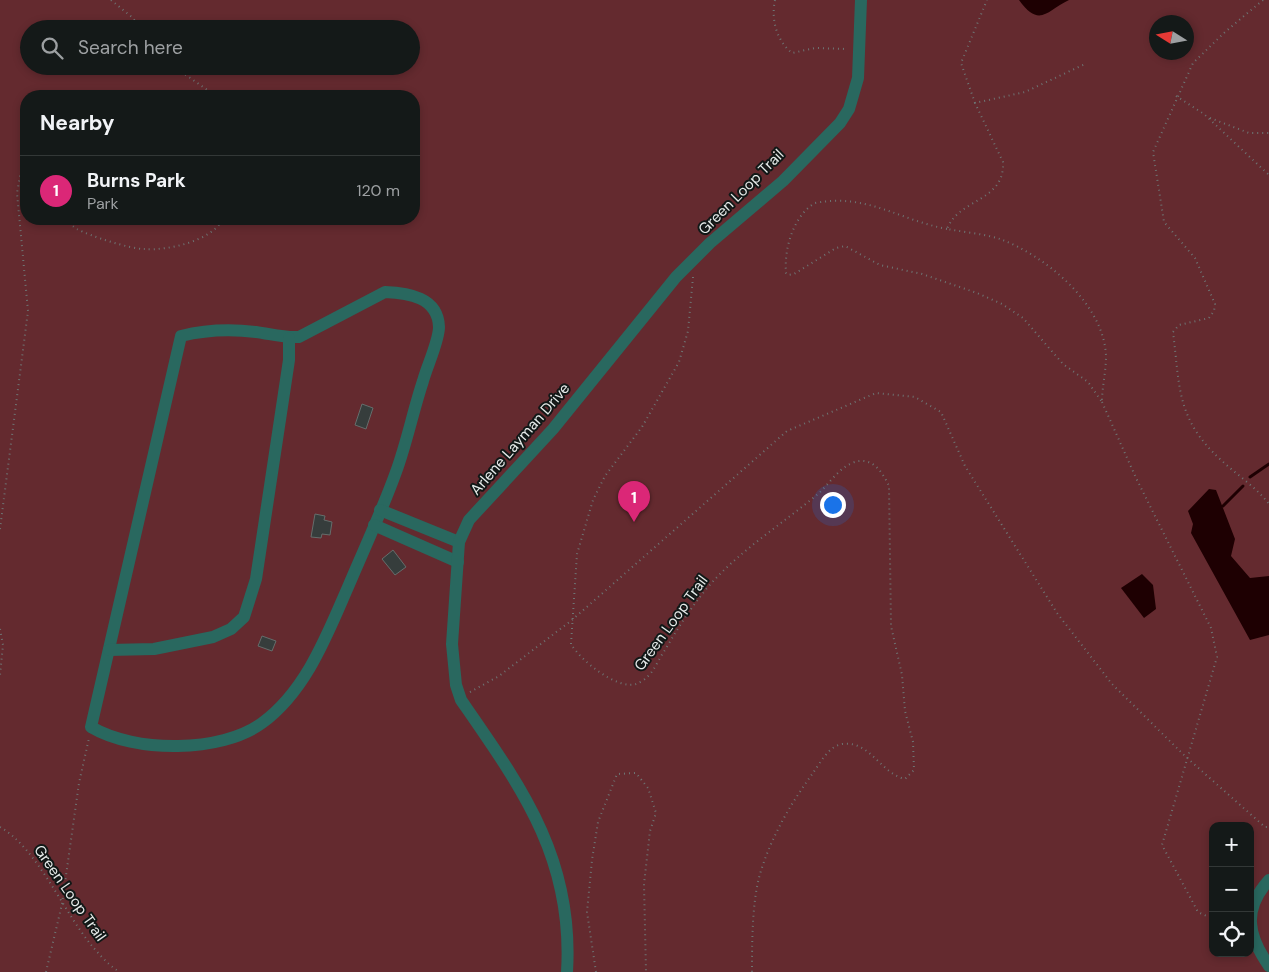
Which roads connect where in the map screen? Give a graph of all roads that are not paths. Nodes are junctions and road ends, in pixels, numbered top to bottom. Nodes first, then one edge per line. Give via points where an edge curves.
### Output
1 (861, 0) edge
2 (289, 338) junction
3 (380, 510) junction
4 (374, 525) junction
5 (460, 542) junction
6 (458, 562) junction
7 (109, 650) junction
8 (1269, 880) edge
9 (1269, 966) edge
10 (567, 972) edge

1 - 5 street, Arlene Layman Drive via 858,78 849,110 840,123 783,181 676,278 547,435 469,520
2 - 3 street via 299,337 385,292 405,293 425,300 432,308 439,326 433,350 412,424
2 - 7 street via 289,360 256,578 244,617 231,629 213,637 154,649
2 - 7 street via 255,332 200,331 181,336
3 - 4 street
3 - 5 street
4 - 6 street
4 - 7 street via 326,637 301,682 262,724 240,735 213,743 180,746 127,740 92,727
5 - 6 street, Arlene Layman Drive
6 - 10 street, Arlene Layman Drive via 452,644 456,685 460,697 528,802 551,851 567,913
8 - 9 street via 1257,893 1251,916 1256,947

